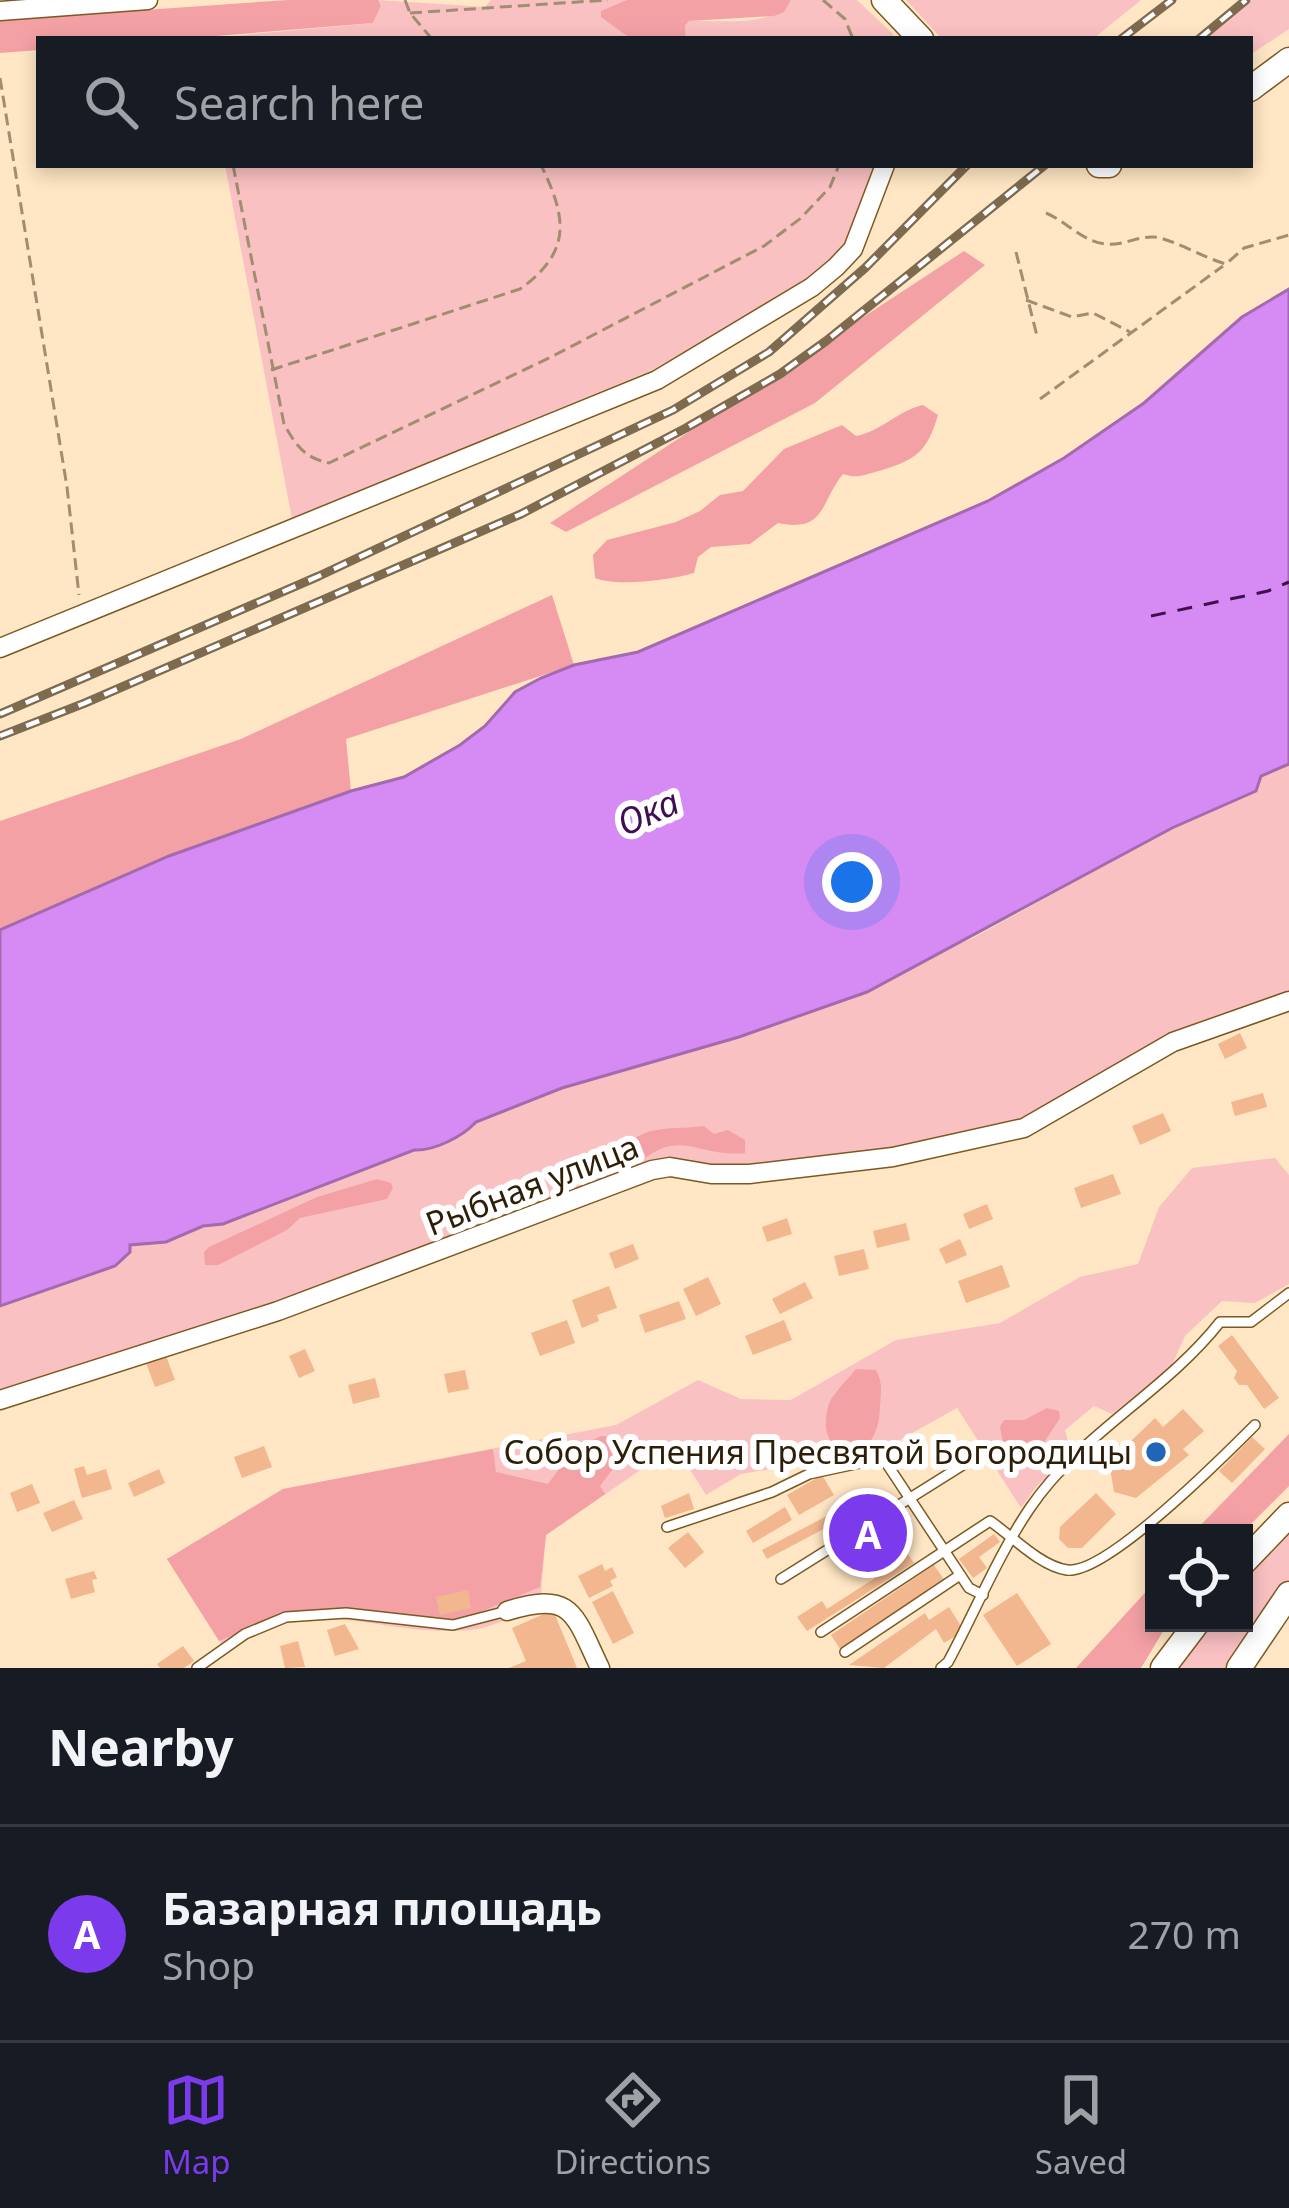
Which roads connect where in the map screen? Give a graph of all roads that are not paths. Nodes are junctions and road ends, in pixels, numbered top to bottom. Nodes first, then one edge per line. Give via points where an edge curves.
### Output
1 (148, 0) edge
2 (884, 0) edge
3 (0, 11) edge
4 (915, 36) edge
5 (1289, 60) edge
6 (1253, 87) edge
7 (884, 168) edge
8 (0, 648) edge
9 (1289, 1001) edge
10 (1289, 1293) edge
11 (0, 1400) edge
12 (1255, 1425) dead end
13 (974, 1458) dead end
14 (909, 1500) junction
15 (1289, 1516) edge
16 (667, 1527) dead end
17 (1014, 1538) junction
18 (942, 1550) junction
19 (1253, 1553) edge
20 (960, 1574) junction
21 (781, 1580) dead end
22 (1289, 1594) edge
23 (983, 1595) junction
24 (507, 1611) joint
25 (821, 1631) dead end
26 (1190, 1632) edge
27 (845, 1652) dead end
28 (197, 1668) edge
29 (600, 1668) edge
30 (941, 1668) edge
31 (1163, 1668) edge
32 (1240, 1668) edge

1 - 3 street
2 - 4 main road
5 - 6 main road
7 - 8 street via 853,249 836,268 656,380
9 - 11 street, Рыбная улица via 1173,1042 1024,1128 893,1157 749,1174 652,1170 278,1311
10 - 17 lane via 1251,1322 1220,1322 1082,1449 1030,1507
12 - 17 lane via 1095,1565 1053,1566
13 - 14 lane
14 - 16 lane via 884,1458 809,1474
14 - 18 lane
14 - 21 lane
15 - 19 main road
17 - 18 lane via 990,1520
17 - 23 lane
18 - 20 lane
18 - 25 lane
20 - 23 lane
20 - 27 lane
22 - 32 main road
23 - 30 lane
24 - 28 lane via 453,1624 346,1613 286,1617
24 - 29 street via 537,1602 569,1610
26 - 31 main road

